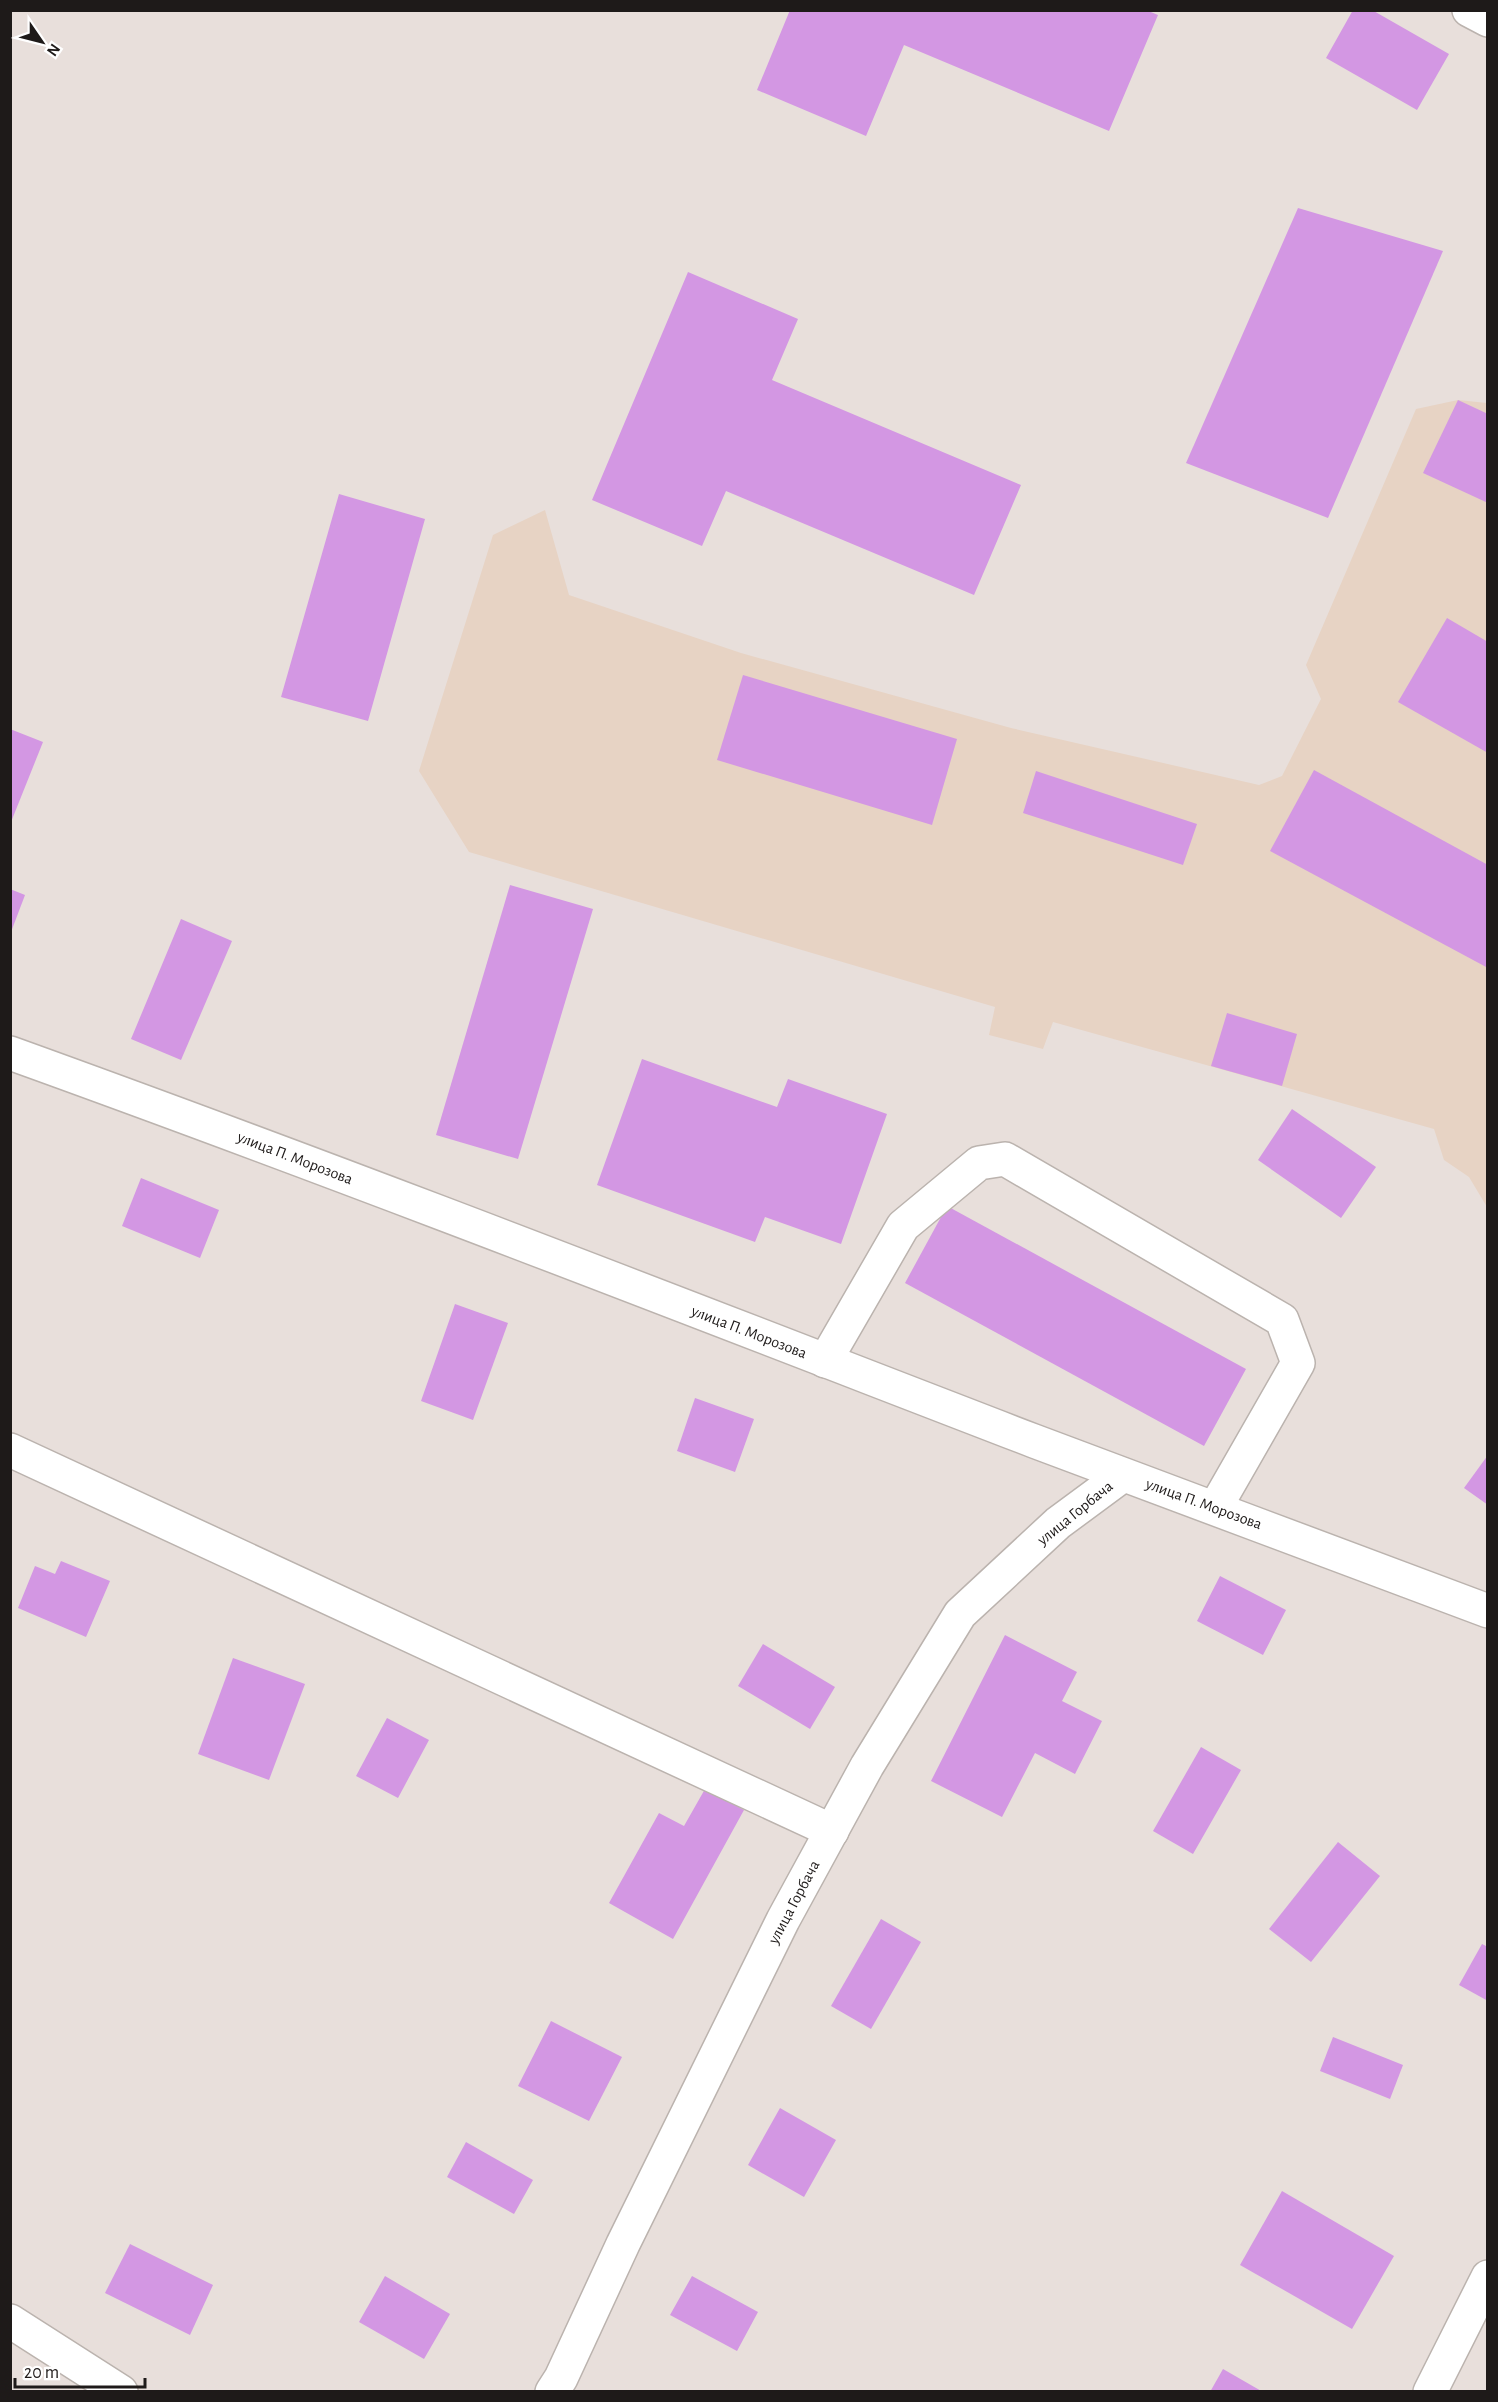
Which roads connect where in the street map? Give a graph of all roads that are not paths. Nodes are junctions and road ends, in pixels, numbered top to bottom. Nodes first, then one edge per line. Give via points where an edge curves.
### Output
1 (1469, 10) edge
2 (1488, 20) edge
3 (10, 1053) edge
4 (825, 1361) junction
5 (10, 1450) edge
6 (1122, 1475) junction
7 (1215, 1508) junction
8 (1488, 1611) edge
9 (832, 1831) junction
10 (1488, 2277) edge
11 (10, 2320) edge
12 (121, 2391) edge
13 (552, 2391) edge
14 (1430, 2391) edge

1 - 2 street
3 - 4 street, улица П. Морозова via 196,1120
4 - 6 street, улица П. Морозова
4 - 7 street via 903,1226 979,1163 1005,1159 1282,1320 1298,1363
5 - 9 street
6 - 7 street, улица П. Морозова
6 - 9 street, улица Горбача via 1058,1523 960,1614
7 - 8 street, улица П. Морозова
9 - 13 street, улица Горбача via 752,1982
10 - 14 street
11 - 12 street

